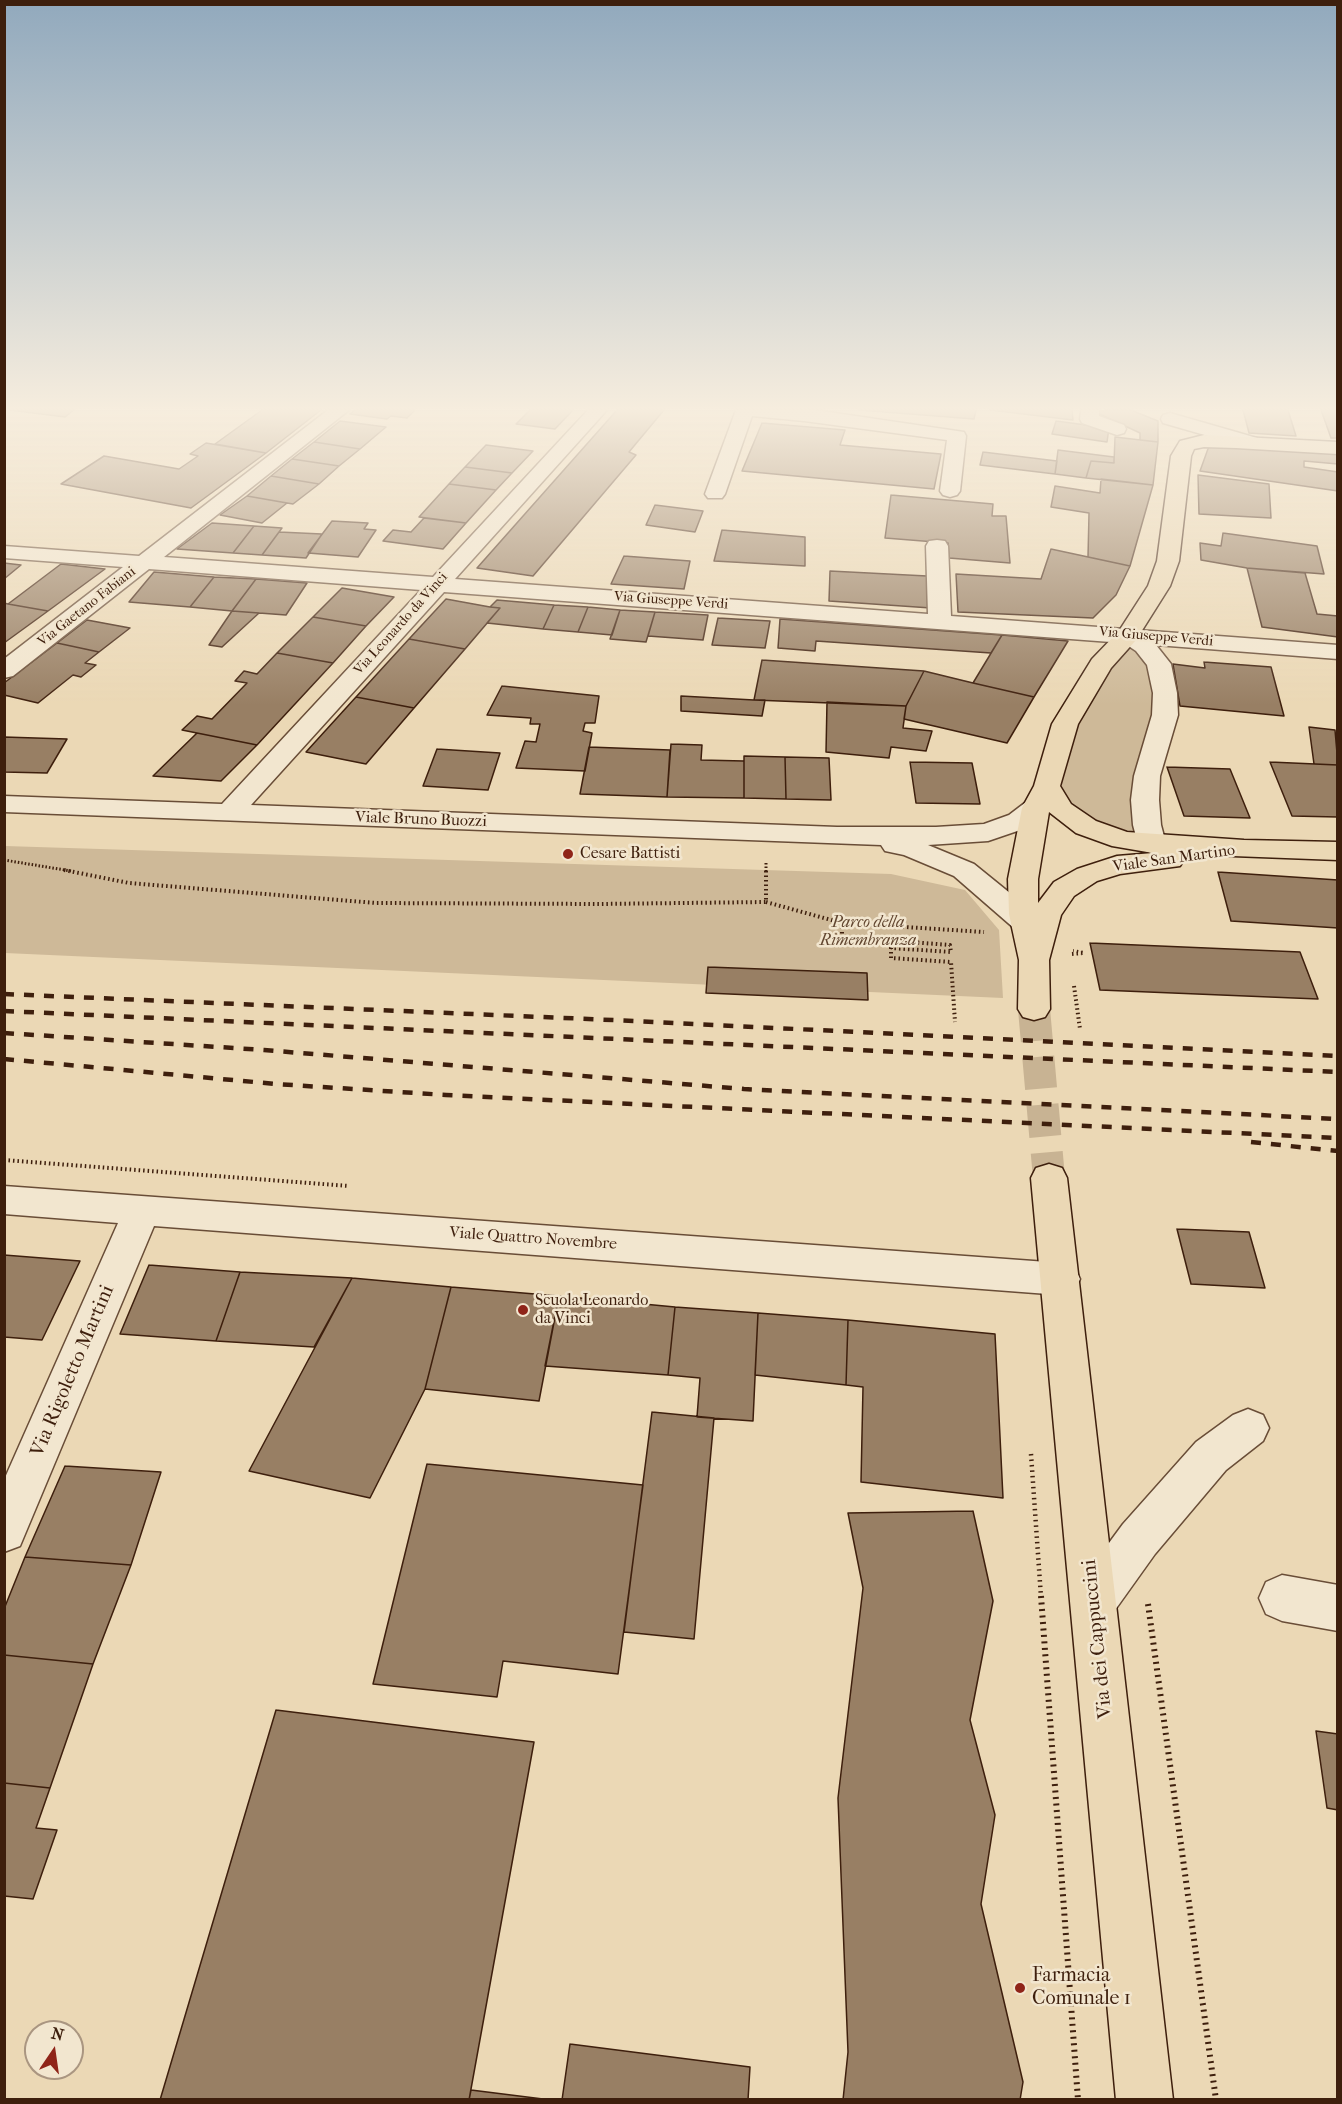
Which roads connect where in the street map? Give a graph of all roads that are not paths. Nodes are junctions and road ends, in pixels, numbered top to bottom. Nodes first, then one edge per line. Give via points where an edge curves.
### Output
1 (213, 508) edge
2 (508, 508) edge
3 (1175, 508) edge
4 (937, 546) dead end
5 (4, 552) edge
6 (144, 562) junction
7 (437, 585) junction
8 (940, 621) junction
9 (1128, 635) junction
10 (1338, 652) edge
11 (4, 671) edge
12 (1044, 789) junction
13 (4, 804) edge
14 (230, 812) junction
15 (837, 836) junction
16 (1152, 844) junction
17 (1244, 849) junction
18 (1338, 851) edge
19 (1026, 922) junction
20 (1034, 960) junction
21 (1034, 1009) tunnel mouth
22 (1049, 1178) tunnel mouth
23 (4, 1200) edge
24 (142, 1210) junction
25 (1061, 1279) junction
26 (1248, 1428) dead end
27 (4, 1531) edge
28 (1282, 1598) dead end
29 (1094, 1601) junction
30 (1338, 1608) edge
31 (1145, 2100) edge

1 - 6 street, Via Gaetano Fabiani
2 - 7 street, Via Leonardo da Vinci
3 - 9 main road via 1168,561 1159,586
4 - 8 street
5 - 6 street, Via Giuseppe Verdi
6 - 7 street, Via Giuseppe Verdi
6 - 11 street, Via Gaetano Fabiani
7 - 8 street, Via Giuseppe Verdi
7 - 14 street, Via Leonardo da Vinci
8 - 9 street, Via Giuseppe Verdi
9 - 10 street, Via Giuseppe Verdi
9 - 12 main road via 1101,664 1065,724
9 - 16 street via 1159,664 1165,693 1165,715 1147,776 1145,800
12 - 15 street, Viale Bruno Buozzi via 1019,820 988,832
12 - 16 main road, Viale San Martino via 1061,809 1086,827 1102,835
12 - 19 main road via 1023,879
13 - 14 street, Viale Bruno Buozzi
14 - 15 street, Viale Bruno Buozzi
15 - 19 street, Viale Bruno Buozzi via 911,848 964,870
16 - 17 main road, Viale San Martino
17 - 18 main road
17 - 20 main road, Viale San Martino via 1117,865 1087,875 1064,889 1046,914
19 - 20 main road
20 - 21 main road
22 - 25 main road, Via dei Cappuccini
23 - 24 street, Viale Quattro Novembre
24 - 25 street, Viale Quattro Novembre
24 - 27 street, Via Rigoletto Martini
25 - 29 main road, Via dei Cappuccini
26 - 29 street via 1211,1456 1139,1539
28 - 30 street
29 - 31 main road, Via dei Cappuccini

